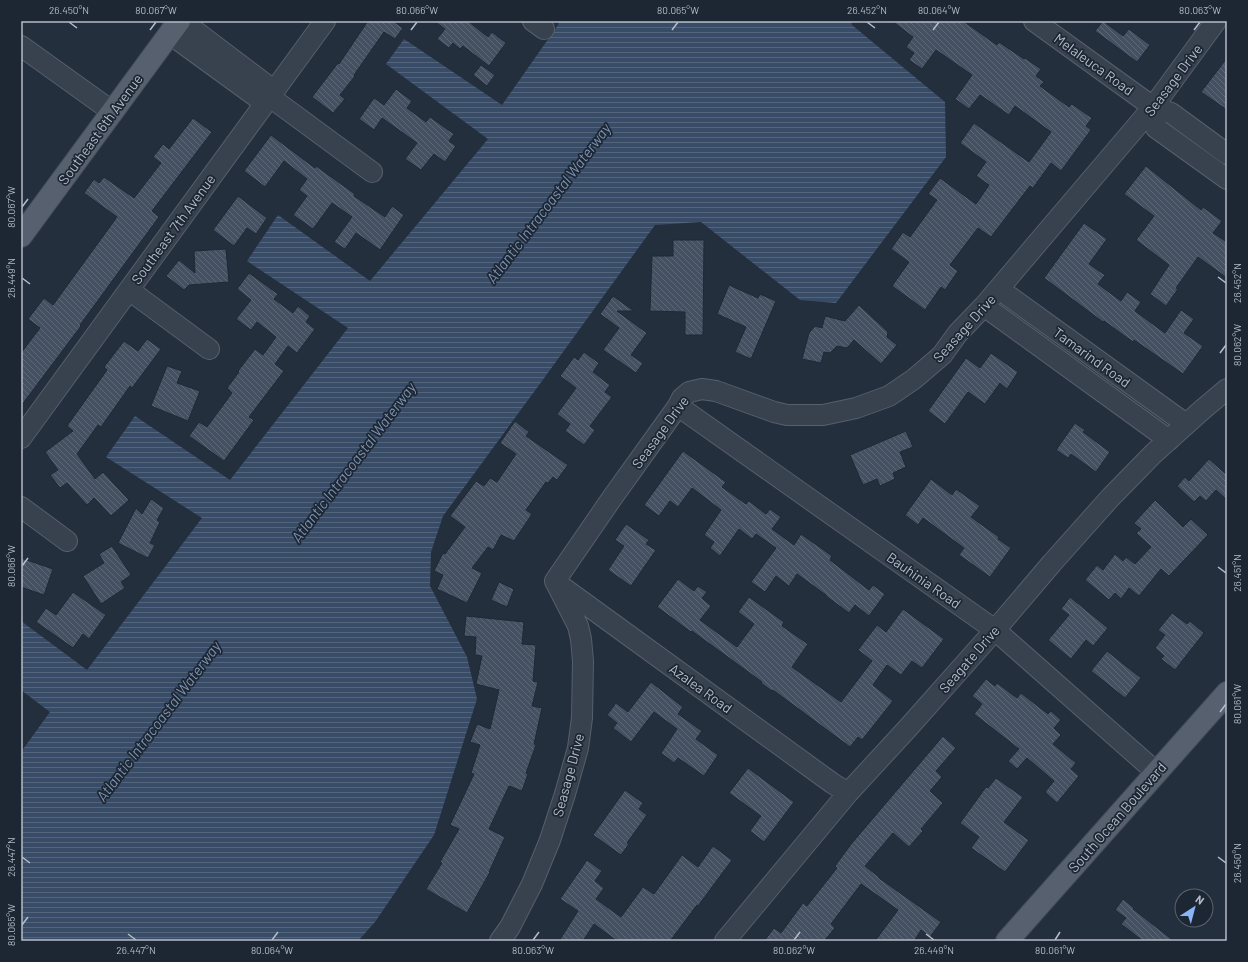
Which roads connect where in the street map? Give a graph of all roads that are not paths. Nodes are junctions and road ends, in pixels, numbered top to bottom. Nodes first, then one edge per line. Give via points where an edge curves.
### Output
1 (325, 21) edge
2 (1034, 21) edge
3 (1216, 21) edge
4 (177, 25) edge
5 (21, 46) edge
6 (270, 97) junction
7 (1153, 107) junction
8 (113, 112) junction
9 (1227, 154) edge
10 (372, 172) dead end
11 (1227, 180) edge
12 (21, 236) edge
13 (999, 289) junction
14 (129, 290) junction
15 (984, 306) junction
16 (209, 349) dead end
17 (1227, 389) edge
18 (678, 406) junction
19 (1186, 424) junction
20 (21, 438) edge
21 (1169, 440) junction
22 (21, 507) edge
23 (67, 540) dead end
24 (555, 581) junction
25 (995, 630) junction
26 (1227, 693) edge
27 (1156, 772) junction
28 (848, 793) junction
29 (500, 941) edge
30 (724, 941) edge
31 (1007, 941) edge

1 - 6 street, Southeast 7th Avenue
2 - 7 street, Melaleuca Road
3 - 7 street, Seasage Drive
4 - 6 street via 258,98
4 - 8 main road, Southeast 6th Avenue
5 - 8 street
6 - 10 street
6 - 14 street, Southeast 7th Avenue
7 - 9 street, Melaleuca Road via 1171,113
7 - 11 street via 1156,128
7 - 13 street, Seasage Drive
8 - 12 main road, Southeast 6th Avenue
13 - 15 street, Seasage Drive
13 - 19 street, Tamarind Road
14 - 16 street
14 - 20 street, Southeast 7th Avenue
15 - 18 street, Seasage Drive via 942,355 914,379 889,396 856,408 823,415 787,415 702,388 689,392
15 - 21 street, Tamarind Road
17 - 19 street, Seagate Drive
18 - 24 street, Seasage Drive
18 - 25 street, Bauhinia Road
19 - 21 street, Seagate Drive
21 - 25 street, Seagate Drive via 1110,498
22 - 23 street
24 - 28 street, Azalea Road
24 - 29 street, Seasage Drive via 578,626 581,639 582,711 578,748 550,840 532,884
25 - 27 street, Bauhinia Road
25 - 28 street, Seagate Drive
26 - 27 main road, South Ocean Boulevard
27 - 31 main road, South Ocean Boulevard
28 - 30 street, Seagate Drive

